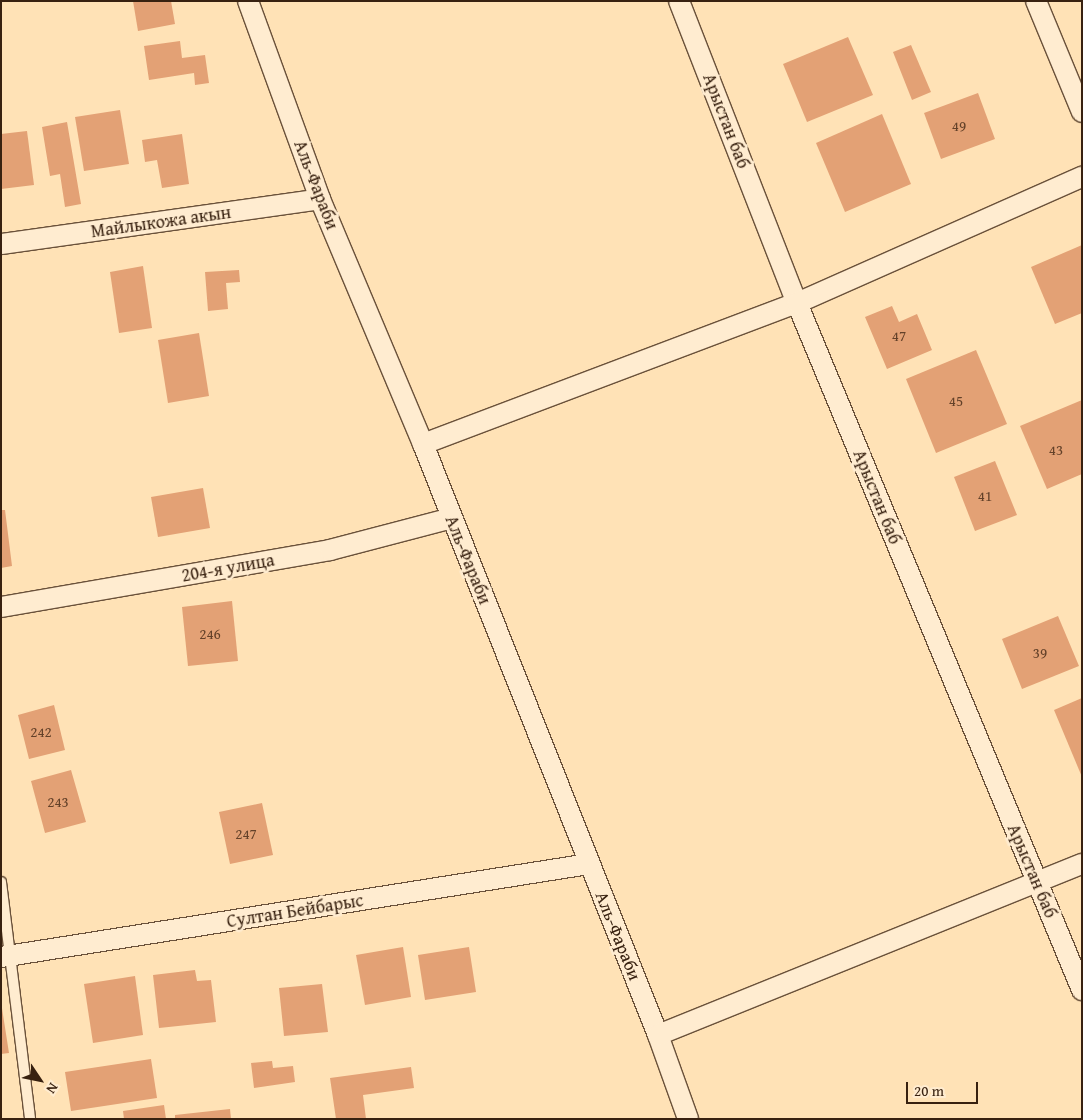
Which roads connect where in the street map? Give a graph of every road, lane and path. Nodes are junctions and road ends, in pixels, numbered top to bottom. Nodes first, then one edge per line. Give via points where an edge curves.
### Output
1 (248, 1) edge
2 (678, 1) edge
3 (1036, 1) edge
4 (1082, 112) edge
5 (1082, 177) edge
6 (320, 199) junction
7 (1, 244) edge
8 (797, 303) junction
9 (423, 444) junction
10 (452, 518) junction
11 (1, 607) edge
12 (589, 864) junction
13 (1082, 864) edge
14 (1, 882) edge
15 (1037, 882) junction
16 (6, 957) edge
17 (1082, 990) edge
18 (658, 1036) junction
19 (30, 1119) edge
20 (688, 1119) edge

1 - 6 street, Аль-Фараби
2 - 8 street, Арыстан баб
3 - 4 street
5 - 8 street
6 - 7 street, Майлыкожа акын
6 - 9 street, Аль-Фараби
8 - 9 street
8 - 15 street, Арыстан баб
9 - 10 street, Аль-Фараби
10 - 11 street, 204-я улица via 330,550
10 - 12 street, Аль-Фараби
12 - 16 street, Султан Бейбарыс
12 - 18 street, Аль-Фараби
13 - 15 street
14 - 16 lane
15 - 17 street, Арыстан баб
15 - 18 street
16 - 19 lane
18 - 20 street, Аль-Фараби

